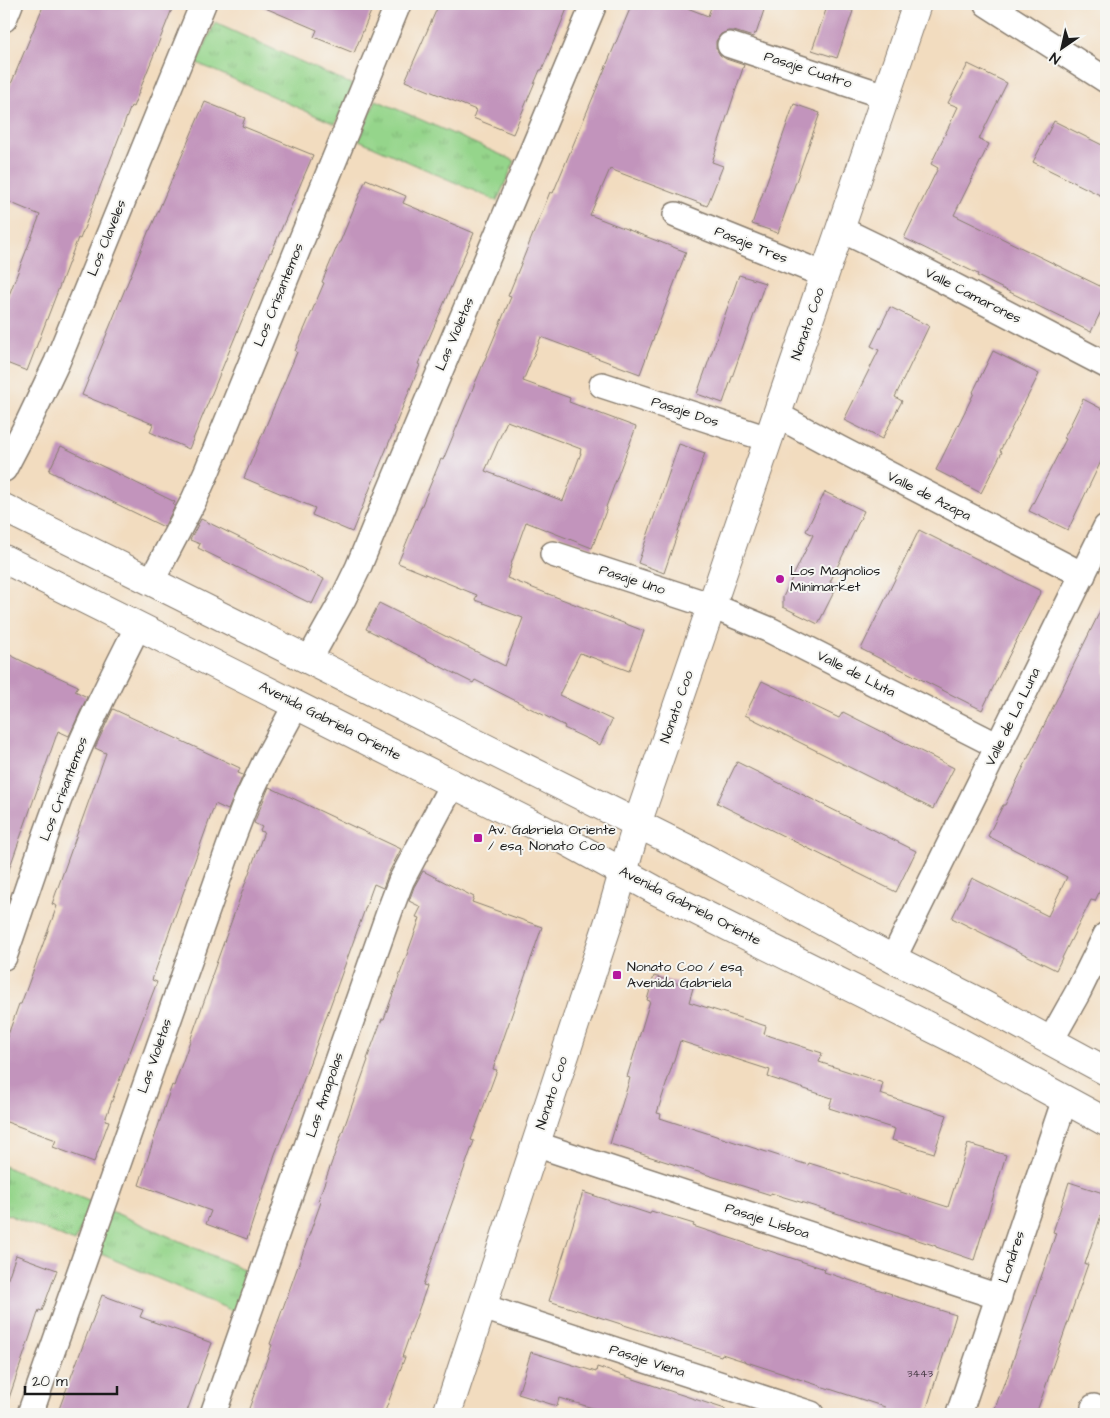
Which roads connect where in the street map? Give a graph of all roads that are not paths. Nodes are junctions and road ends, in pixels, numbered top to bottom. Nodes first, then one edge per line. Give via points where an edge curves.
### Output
1 (10, 4) edge
2 (203, 4) edge
3 (398, 4) edge
4 (594, 4) edge
5 (917, 4) edge
6 (987, 4) edge
7 (4, 19) edge
8 (730, 46) dead end
9 (1106, 80) edge
10 (885, 96) junction
11 (676, 215) dead end
12 (840, 229) junction
13 (825, 275) junction
14 (1106, 365) edge
15 (602, 386) dead end
16 (773, 427) junction
17 (4, 469) edge
18 (4, 508) edge
19 (1106, 527) edge
20 (553, 554) dead end
21 (4, 559) edge
22 (1083, 575) junction
23 (151, 582) junction
24 (712, 606) junction
25 (138, 626) junction
26 (309, 660) junction
27 (296, 705) junction
28 (998, 746) junction
29 (453, 783) junction
30 (637, 824) junction
31 (622, 872) junction
32 (1106, 935) edge
33 (4, 957) edge
34 (893, 959) junction
35 (1051, 1040) junction
36 (1106, 1071) edge
37 (1066, 1099) junction
38 (1106, 1122) edge
39 (536, 1144) junction
40 (999, 1297) junction
41 (482, 1307) junction
42 (30, 1414) edge
43 (213, 1414) edge
44 (447, 1414) edge
45 (811, 1414) edge
46 (959, 1414) edge

1 - 7 street
2 - 17 street, Los Claveles via 56,362
3 - 23 street, Los Crisantemos via 211,462
4 - 26 street, Las Violetas via 373,532 343,599
5 - 10 main road, Nonato Coo
6 - 9 street
8 - 10 street, Pasaje Cuatro
10 - 12 main road, Nonato Coo
11 - 13 street, Pasaje Tres
12 - 13 main road, Nonato Coo
12 - 14 street, Valle Camarones
13 - 16 main road, Nonato Coo
15 - 16 street, Pasaje Dos
16 - 22 street, Valle de Azapa via 838,448
16 - 24 main road, Nonato Coo
18 - 23 main road
19 - 22 street, Valle de La Luna
20 - 24 street, Pasaje Uno
21 - 25 main road, Avenida Gabriela Oriente
22 - 28 street, Valle de La Luna
23 - 26 main road
24 - 28 street, Valle de Lluta via 770,630
24 - 30 main road, Nonato Coo
25 - 27 main road, Avenida Gabriela Oriente
25 - 33 street, Los Crisantemos via 74,760
26 - 30 main road
27 - 29 main road, Avenida Gabriela Oriente
27 - 42 street, Las Violetas via 265,762 232,839
28 - 34 street, Valle de La Luna
29 - 31 main road, Avenida Gabriela Oriente
29 - 43 street, Las Amapolas via 401,882 390,910
30 - 31 main road, Nonato Coo
30 - 34 main road
31 - 37 main road, Avenida Gabriela Oriente
31 - 39 main road, Nonato Coo
32 - 35 street
34 - 35 main road
35 - 36 main road
37 - 38 main road, Avenida Gabriela Oriente
37 - 40 street, Londres
39 - 40 street, Pasaje Lisboa
39 - 41 main road, Nonato Coo
40 - 46 street, Londres
41 - 44 main road, Nonato Coo
41 - 45 street, Pasaje Viena

